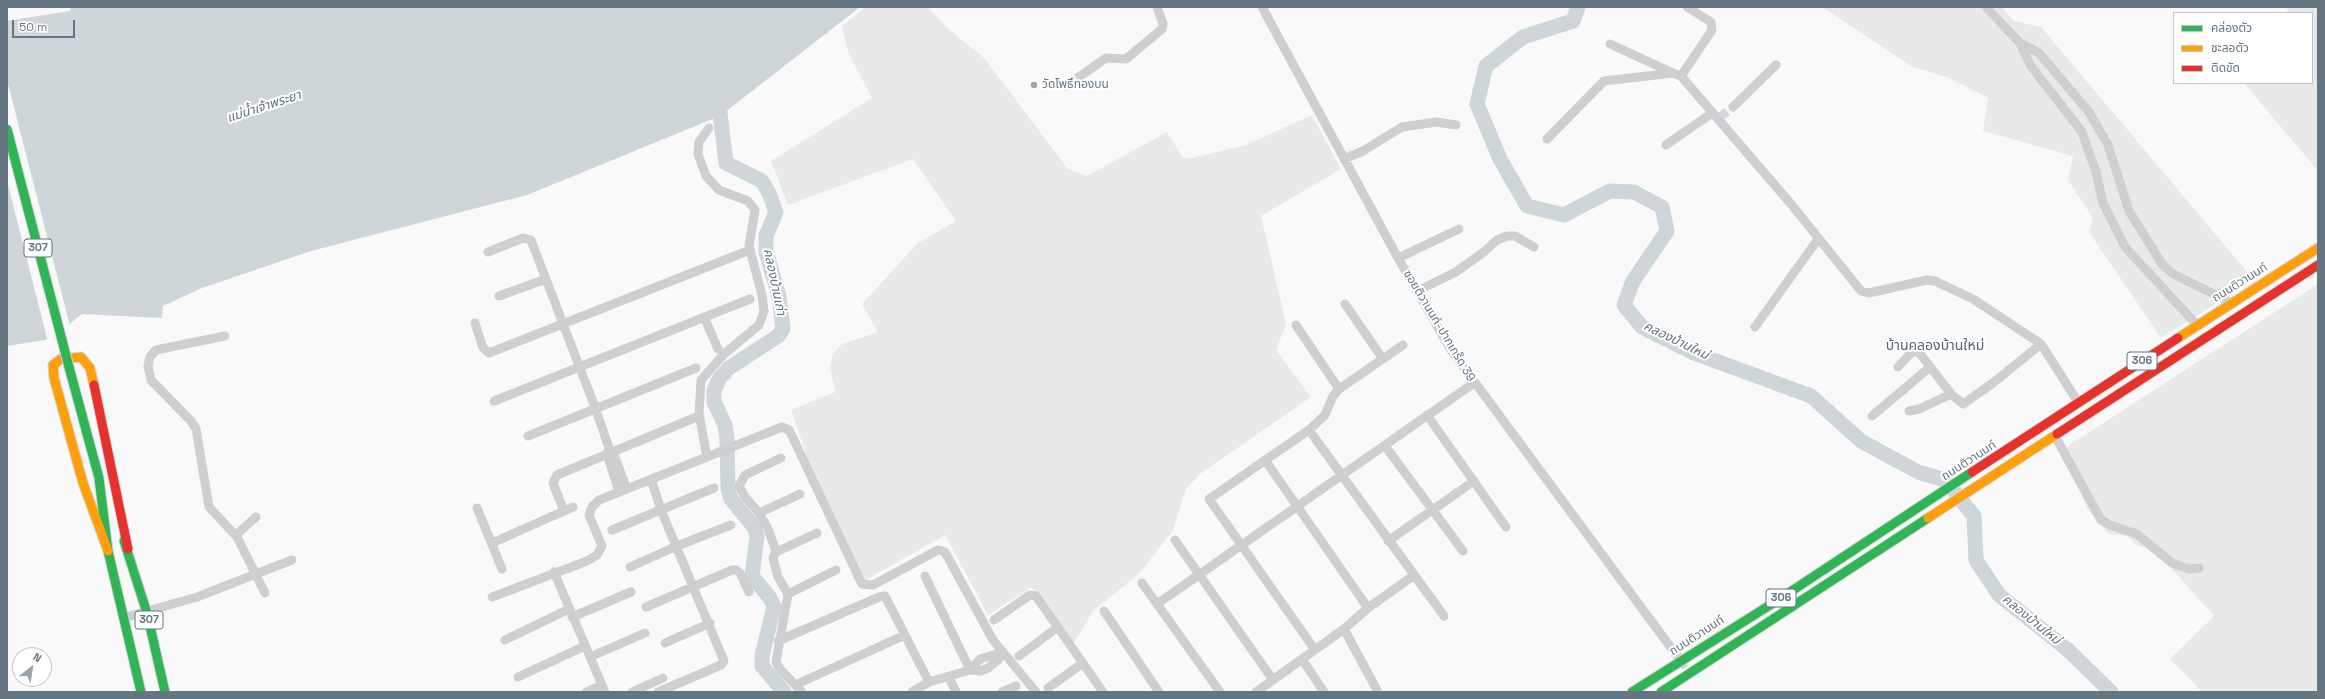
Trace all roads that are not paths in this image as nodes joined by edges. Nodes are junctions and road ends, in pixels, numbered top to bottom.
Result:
1 (1158, 7) edge
2 (1262, 7) edge
3 (1686, 7) edge
4 (1986, 7) edge
5 (2020, 43) junction
6 (1610, 44) dead end
7 (1776, 65) dead end
8 (1677, 74) junction
9 (1066, 86) dead end
10 (1733, 107) tunnel mouth
11 (1717, 117) junction
12 (1456, 125) dead end
13 (709, 128) dead end
14 (7, 129) edge
15 (1547, 139) dead end
16 (1666, 145) dead end
17 (1344, 159) junction
18 (1459, 229) dead end
19 (1818, 239) junction
20 (1534, 247) dead end
21 (2318, 248) edge
22 (750, 250) junction
23 (488, 252) dead end
24 (1398, 258) junction
25 (2162, 264) junction
26 (2318, 265) edge
27 (2149, 273) junction
28 (546, 278) junction
29 (1417, 291) junction
30 (499, 296) dead end
31 (750, 299) dead end
32 (2232, 303) junction
33 (1345, 304) dead end
34 (704, 317) junction
35 (475, 323) dead end
36 (563, 323) junction
37 (1296, 325) dead end
38 (2197, 325) junction
39 (1755, 327) dead end
40 (225, 336) dead end
41 (2041, 344) junction
42 (1403, 345) dead end
43 (718, 349) dead end
44 (1383, 359) junction
45 (579, 366) junction
46 (1930, 367) junction
47 (696, 368) dead end
48 (1898, 368) dead end
49 (1474, 382) junction
50 (1339, 389) junction
51 (1952, 394) junction
52 (494, 401) dead end
53 (2078, 402) junction
54 (596, 410) junction
55 (1909, 411) dead end
56 (1427, 415) junction
57 (699, 416) junction
58 (1872, 416) dead end
59 (1309, 430) junction
60 (528, 436) dead end
61 (2055, 436) junction
62 (1385, 446) junction
63 (610, 451) junction
64 (709, 456) junction
65 (781, 458) dead end
66 (1265, 460) junction
67 (1342, 476) junction
68 (99, 478) junction
69 (651, 478) junction
70 (1474, 481) junction
71 (714, 488) dead end
72 (623, 490) junction
73 (800, 494) dead end
74 (1296, 505) junction
75 (573, 507) dead end
76 (477, 508) dead end
77 (661, 510) junction
78 (1432, 510) junction
79 (564, 511) junction
80 (759, 513) junction
81 (256, 517) dead end
82 (731, 525) dead end
83 (1506, 528) dead end
84 (612, 530) dead end
85 (818, 533) dead end
86 (236, 535) junction
87 (1175, 540) dead end
88 (1388, 541) junction
89 (492, 543) junction
90 (1240, 544) junction
91 (677, 546) junction
92 (128, 549) junction
93 (108, 551) junction
94 (1463, 551) dead end
95 (776, 552) junction
96 (292, 560) dead end
97 (630, 567) dead end
98 (2198, 568) dead end
99 (502, 569) dead end
100 (836, 570) dead end
101 (554, 572) junction
102 (257, 574) junction
103 (1198, 574) junction
104 (925, 576) dead end
105 (1413, 576) junction
106 (1142, 583) dead end
107 (694, 585) junction
108 (631, 592) dead end
109 (749, 592) dead end
110 (265, 593) dead end
111 (788, 594) junction
112 (492, 597) dead end
113 (1157, 604) junction
114 (646, 607) dead end
115 (1368, 608) junction
116 (1104, 611) dead end
117 (147, 613) junction
118 (571, 613) junction
119 (1444, 616) dead end
120 (123, 618) junction
121 (994, 620) dead end
122 (710, 623) junction
123 (1058, 627) junction
124 (1344, 629) junction
125 (645, 633) dead end
126 (905, 636) junction
127 (505, 640) dead end
128 (778, 641) junction
129 (665, 643) dead end
130 (585, 646) junction
131 (1315, 650) junction
132 (1003, 652) junction
133 (1019, 656) dead end
134 (590, 657) junction
135 (1302, 659) junction
136 (1681, 661) junction
137 (1083, 663) junction
138 (970, 670) junction
139 (1690, 674) junction
140 (518, 677) dead end
141 (949, 677) junction
142 (663, 678) dead end
143 (1273, 680) junction
144 (929, 682) junction
145 (795, 684) junction
146 (1016, 686) dead end
147 (603, 688) edge
148 (1048, 688) dead end
149 (676, 689) edge
150 (141, 692) edge
151 (165, 692) edge
152 (586, 692) edge
153 (632, 692) edge
154 (658, 692) edge
155 (802, 692) edge
156 (914, 692) edge
157 (956, 692) edge
158 (1002, 692) edge
159 (1036, 692) edge
160 (1103, 692) edge
161 (1159, 692) edge
162 (1220, 692) edge
163 (1256, 692) edge
164 (1324, 692) edge
165 (1378, 692) edge
166 (1632, 692) edge
167 (1661, 692) edge

1 - 9 street
2 - 17 street, ซอยติวานนท์-ปากเกร็ด 39
3 - 8 street
4 - 5 street
5 - 25 street
5 - 27 street
6 - 8 street
7 - 10 street
8 - 11 street
8 - 15 street
11 - 16 street
11 - 19 street
12 - 17 street
13 - 22 street
14 - 68 main road, 307, bridge
17 - 24 street, ซอยติวานนท์-ปากเกร็ด 39
18 - 24 street
19 - 39 street
19 - 41 street
20 - 29 street
21 - 32 main road, ถนนติวานนท์ / 306
22 - 36 street
22 - 57 street
23 - 28 street
24 - 29 street, ซอยติวานนท์-ปากเกร็ด 39
25 - 27 street
25 - 32 street
26 - 61 main road, 306
27 - 38 street
28 - 30 street
28 - 36 street
29 - 49 street, ซอยติวานนท์-ปากเกร็ด 39
31 - 34 street
32 - 38 main road, ถนนติวานนท์ / 306
33 - 44 street
34 - 43 street
34 - 45 street
35 - 36 street
36 - 45 street
37 - 50 street
38 - 53 main road, ถนนติวานนท์ / 306
40 - 86 street
41 - 51 street
41 - 53 street
42 - 44 street
44 - 50 street
45 - 52 street
45 - 54 street
46 - 48 street
46 - 51 street
46 - 58 street
47 - 54 street
49 - 56 street
49 - 136 street, ซอยติวานนท์-ปากเกร็ด 39
50 - 59 street
51 - 55 street
53 - 136 main road, ถนนติวานนท์ / 306
54 - 60 street
54 - 63 street
56 - 62 street
56 - 70 street
57 - 63 street
57 - 64 street
59 - 66 street
59 - 67 street
61 - 98 street
61 - 139 main road, 306
62 - 67 street
62 - 78 street
63 - 72 street
63 - 79 street
64 - 69 street
64 - 132 street
65 - 80 street
66 - 74 street
66 - 90 street
67 - 74 street
67 - 88 street
68 - 92 main road, 307
68 - 93 main road, 307
69 - 72 street
69 - 77 street
70 - 78 street
70 - 83 street
71 - 77 street
72 - 101 street
73 - 80 street
74 - 90 street
74 - 115 street
75 - 79 street
76 - 89 street
77 - 84 street
77 - 91 street
78 - 88 street
78 - 94 street
79 - 89 street
80 - 95 street
81 - 86 street
82 - 91 street
85 - 95 street
86 - 102 street
87 - 103 street
88 - 105 street
89 - 99 street
90 - 103 street
90 - 131 street
91 - 97 street
91 - 107 street
92 - 93 main road
92 - 117 main road, 307
93 - 120 main road, 307
95 - 111 street
96 - 102 street
100 - 111 street
101 - 112 street
101 - 118 street
102 - 110 street
102 - 117 street
103 - 113 street
103 - 143 street
104 - 138 street
105 - 115 street
105 - 119 street
106 - 113 street
107 - 109 street
107 - 114 street
107 - 122 street
108 - 118 street
111 - 128 street
113 - 162 street
115 - 124 street
116 - 161 street
117 - 120 street
117 - 151 main road, 307
118 - 127 street
118 - 130 street
120 - 150 main road, 307
121 - 123 street
122 - 129 street
122 - 149 street
123 - 133 street
123 - 137 street
124 - 131 street
124 - 165 street
125 - 134 street
126 - 128 street
126 - 144 street
126 - 145 street
128 - 145 street
130 - 134 street
130 - 140 street
131 - 135 street
132 - 138 street
132 - 159 street
134 - 147 street
135 - 143 street
135 - 164 street
136 - 139 street, ซอยติวานนท์-ปากเกร็ด 39
136 - 166 main road, ถนนติวานนท์ / 306
137 - 148 street
137 - 160 street
138 - 141 street
139 - 167 main road, 306
141 - 144 street
141 - 157 street
142 - 153 street
143 - 163 street
144 - 156 street
145 - 155 street
146 - 158 street
147 - 152 street
149 - 154 street

